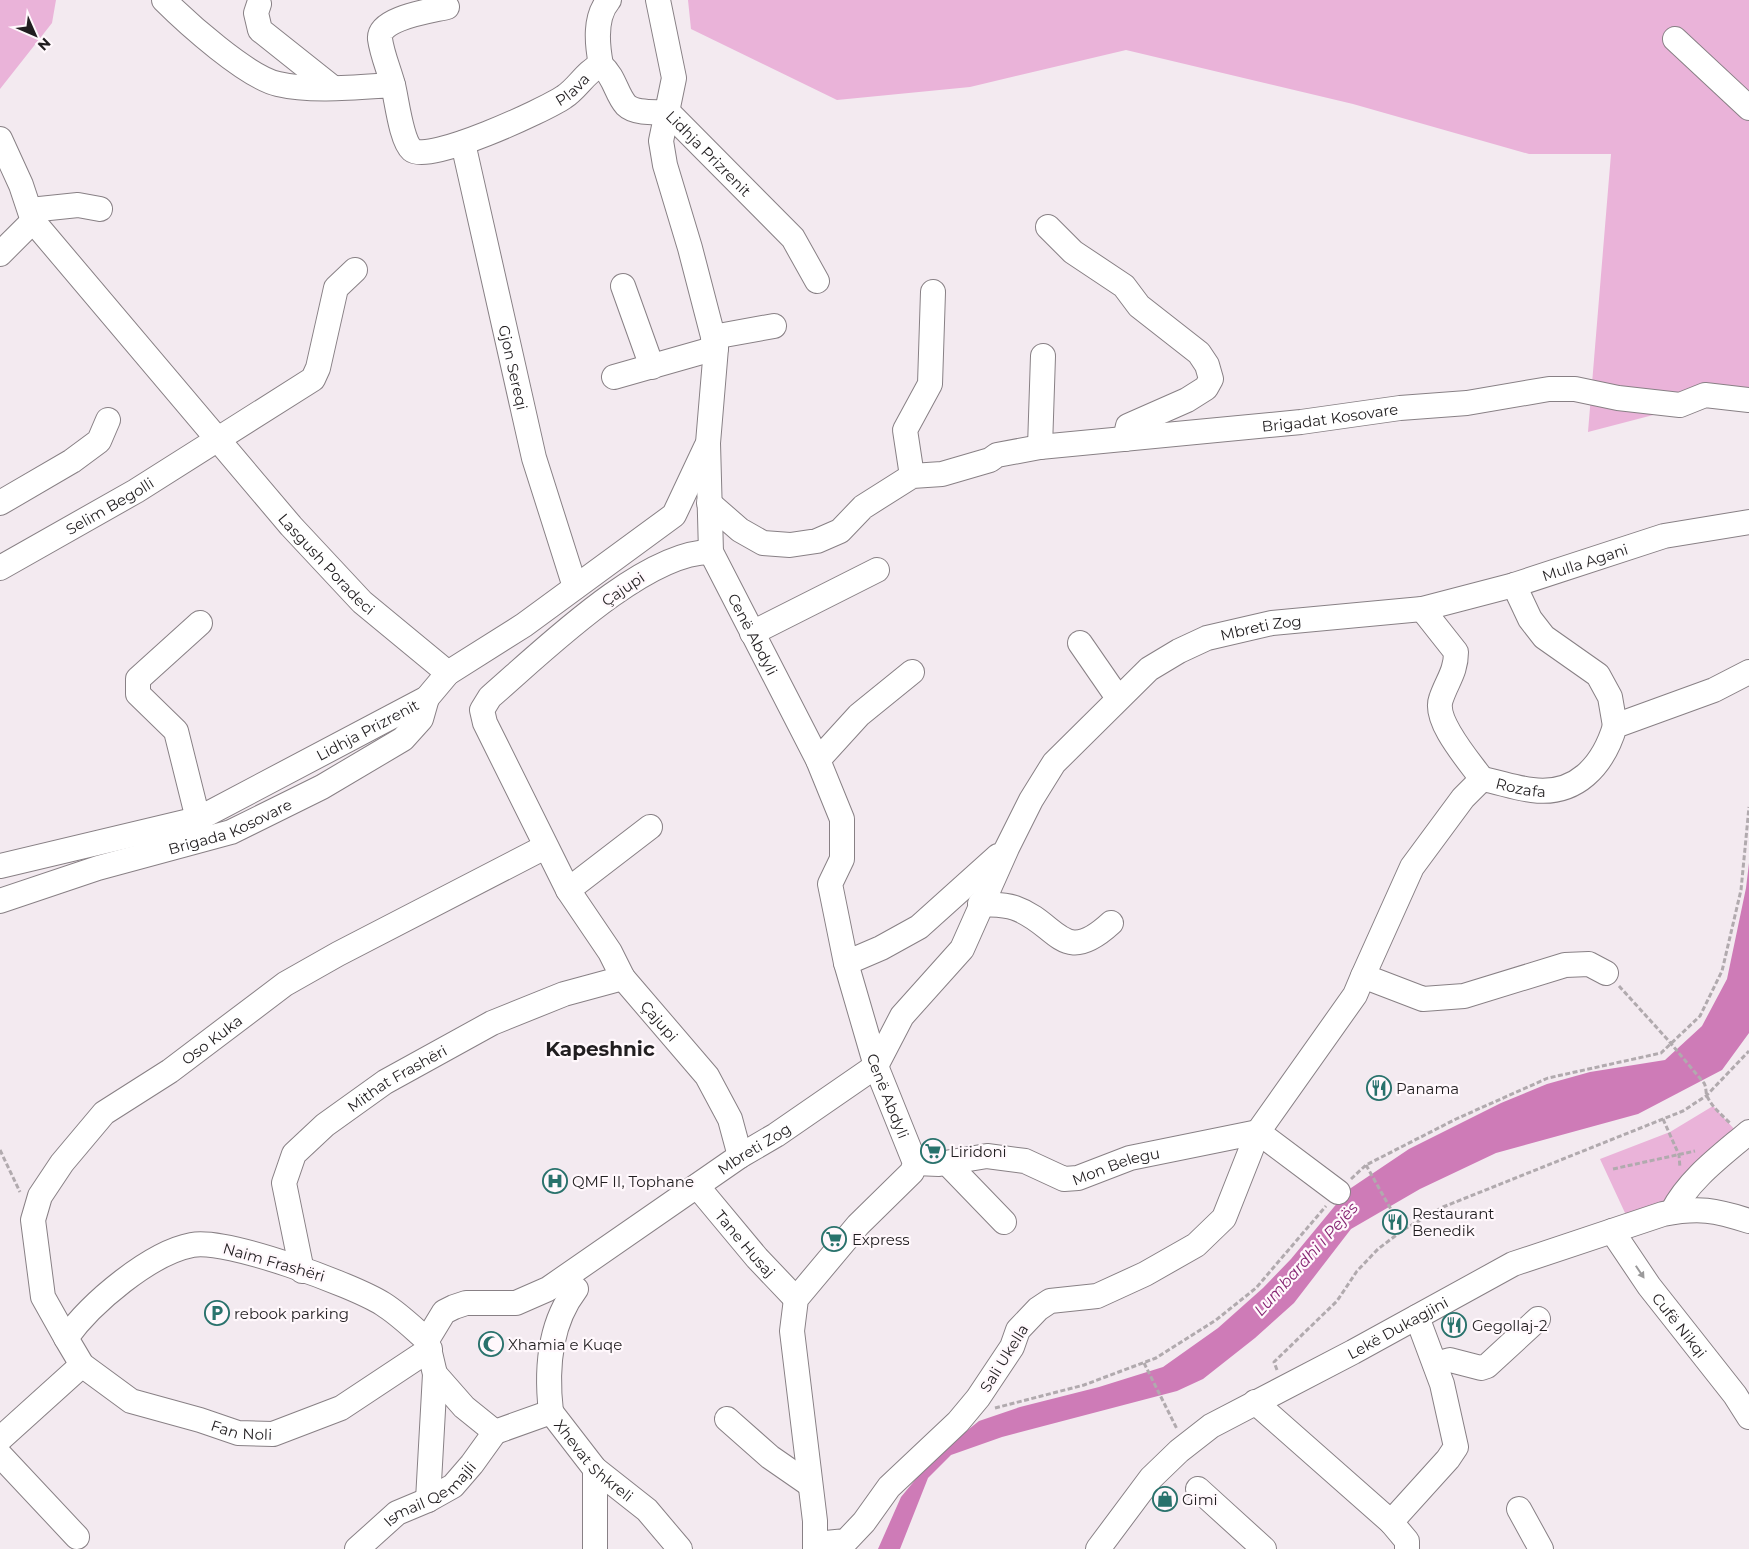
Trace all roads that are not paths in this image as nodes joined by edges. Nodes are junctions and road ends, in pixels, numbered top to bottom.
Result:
1 (164, 0) edge
2 (609, 0) edge
3 (658, 0) edge
4 (260, 4) dead end
5 (447, 7) dead end
6 (1675, 39) dead end
7 (601, 65) junction
8 (393, 85) junction
9 (332, 88) junction
10 (1749, 108) edge
11 (668, 112) junction
12 (0, 139) edge
13 (463, 143) junction
14 (100, 209) dead end
15 (32, 216) junction
16 (1048, 227) dead end
17 (0, 254) edge
18 (355, 270) dead end
19 (817, 280) dead end
20 (624, 286) dead end
21 (932, 292) dead end
22 (774, 326) dead end
23 (714, 342) junction
24 (1043, 356) dead end
25 (652, 367) junction
26 (614, 377) dead end
27 (1749, 400) edge
28 (108, 420) dead end
29 (1125, 439) junction
30 (218, 440) junction
31 (708, 443) junction
32 (1040, 447) junction
33 (912, 476) junction
34 (0, 503) edge
35 (709, 503) junction
36 (1749, 522) edge
37 (711, 552) junction
38 (0, 568) edge
39 (877, 570) dead end
40 (1514, 585) junction
41 (575, 587) junction
42 (1422, 609) junction
43 (200, 623) dead end
44 (752, 633) junction
45 (1080, 643) dead end
46 (495, 644) junction
47 (546, 649) junction
48 (912, 672) dead end
49 (1749, 672) edge
50 (448, 673) junction
51 (427, 698) junction
52 (1118, 698) junction
53 (1616, 726) junction
54 (818, 760) junction
55 (1482, 779) junction
56 (198, 819) junction
57 (650, 827) dead end
58 (545, 847) junction
59 (1007, 848) junction
60 (0, 866) edge
61 (568, 890) junction
62 (0, 901) edge
63 (980, 904) junction
64 (1111, 923) dead end
65 (846, 964) junction
66 (1606, 973) road end
67 (1363, 976) junction
68 (623, 978) junction
69 (876, 1066) junction
70 (1258, 1132) junction
71 (1746, 1135) edge
72 (740, 1156) junction
73 (915, 1163) junction
74 (947, 1163) junction
75 (697, 1186) junction
76 (1338, 1192) road end
77 (1677, 1203) junction
78 (1749, 1221) edge
79 (1004, 1222) dead end
80 (1612, 1231) junction
81 (302, 1271) junction
82 (576, 1289) dead end
83 (796, 1299) junction
84 (1417, 1317) junction
85 (1538, 1319) dead end
86 (66, 1338) junction
87 (428, 1345) junction
88 (1435, 1364) junction
89 (82, 1365) junction
90 (435, 1374) junction
91 (1255, 1402) junction
92 (551, 1412) junction
93 (1749, 1417) edge
94 (727, 1419) dead end
95 (495, 1432) junction
96 (0, 1439) edge
97 (0, 1455) edge
98 (595, 1469) junction
99 (809, 1484) junction
100 (1198, 1488) dead end
101 (428, 1500) junction
102 (1518, 1509) dead end
103 (1391, 1522) junction
104 (77, 1538) dead end
105 (815, 1547) edge
106 (357, 1549) edge
107 (595, 1549) edge
108 (680, 1549) edge
109 (1098, 1549) edge
110 (1264, 1549) edge
111 (1407, 1549) edge
112 (1541, 1549) edge

1 - 9 street
2 - 7 street
3 - 11 street
4 - 9 street
5 - 8 street, Plava
6 - 10 street
7 - 11 street, Plava
7 - 13 street, Plava
8 - 9 street
8 - 13 street, Plava
11 - 19 street, Lidhja Prizrenit
11 - 23 street, Lidhja Prizrenit
12 - 15 street, Lasgush Poradeci
13 - 41 street, Gjon Sereqi
14 - 15 street
15 - 17 street
15 - 30 street, Lasgush Poradeci
16 - 29 street
18 - 30 street
20 - 25 street
21 - 33 street
22 - 23 street
23 - 25 street
23 - 31 street, Lidhja Prizrenit
24 - 32 street
25 - 26 street
27 - 29 street, Brigadat Kosovare
28 - 34 street
29 - 32 street, Brigadat Kosovare
30 - 38 street, Selim Begolli
30 - 50 street, Lasgush Poradeci
31 - 35 street, Lidhja Prizrenit
31 - 41 street, Lidhja Prizrenit
32 - 33 street, Brigadat Kosovare
33 - 35 street, Brigadat Kosovare
35 - 37 street, Cenë Abdyli
36 - 40 street, Mulla Agani
37 - 44 street, Cenë Abdyli
37 - 47 street, Çajupi
39 - 44 street
40 - 42 street, Mulla Agani
40 - 53 street
41 - 46 street, Lidhja Prizrenit
42 - 52 street, Mbreti Zog
42 - 55 street
43 - 56 street
44 - 54 street, Cenë Abdyli
45 - 52 street
46 - 47 street
46 - 50 street, Lidhja Prizrenit
47 - 58 street, Çajupi
48 - 54 street
49 - 53 street
50 - 51 street, Lidhja Prizrenit
51 - 56 street, Lidhja Prizrenit
51 - 62 street, Brigada Kosovare
52 - 59 street, Mbreti Zog
53 - 55 street, Rozafa
54 - 65 street, Cenë Abdyli
55 - 67 street, Rozafa
56 - 60 street, Lidhja Prizrenit
57 - 61 street
58 - 61 street, Çajupi
58 - 86 street, Oso Kuka
59 - 63 street, Mbreti Zog
59 - 65 street, Mbreti Zog
61 - 68 street, Çajupi
63 - 64 street
63 - 69 street, Mbreti Zog
65 - 69 street, Cenë Abdyli
66 - 67 street
67 - 70 street, Rozafa
68 - 72 street, Çajupi
68 - 81 street, Mithat Frashëri
69 - 72 street, Mbreti Zog
69 - 73 street, Cenë Abdyli
70 - 74 street, Mon Belegu
70 - 76 street
70 - 105 street, Sali Ukella
71 - 77 street
72 - 75 street, Mbreti Zog
73 - 74 street, Mon Belegu
73 - 83 street
74 - 79 street
75 - 83 street, Tane Husaj
75 - 87 street, Mbreti Zog
77 - 78 street, Lekë Dukagjini
77 - 80 street, Lekë Dukagjini
80 - 84 street, Lekë Dukagjini
80 -> 93 street, Cufë Nikqi
81 - 86 street, Naim Frashëri
81 - 87 street, Naim Frashëri
82 - 92 street
83 - 99 street
84 - 88 street
84 - 91 street, Lekë Dukagjini
85 - 88 street
86 - 89 street
87 - 89 street, Fan Noli
87 - 90 street
88 - 103 street
89 - 96 street
90 - 95 street
90 - 101 street
91 - 103 street
91 - 109 street, Lekë Dukagjini
92 - 95 street, Xhevat Shkreli
92 - 98 street, Xhevat Shkreli
94 - 99 street
95 - 101 street, Ismail Qemajli
97 - 104 street
98 - 107 street
98 - 108 street, Xhevat Shkreli
99 - 105 street
100 - 110 street
101 - 106 street, Ismail Qemajli
102 - 112 street
103 - 111 street

